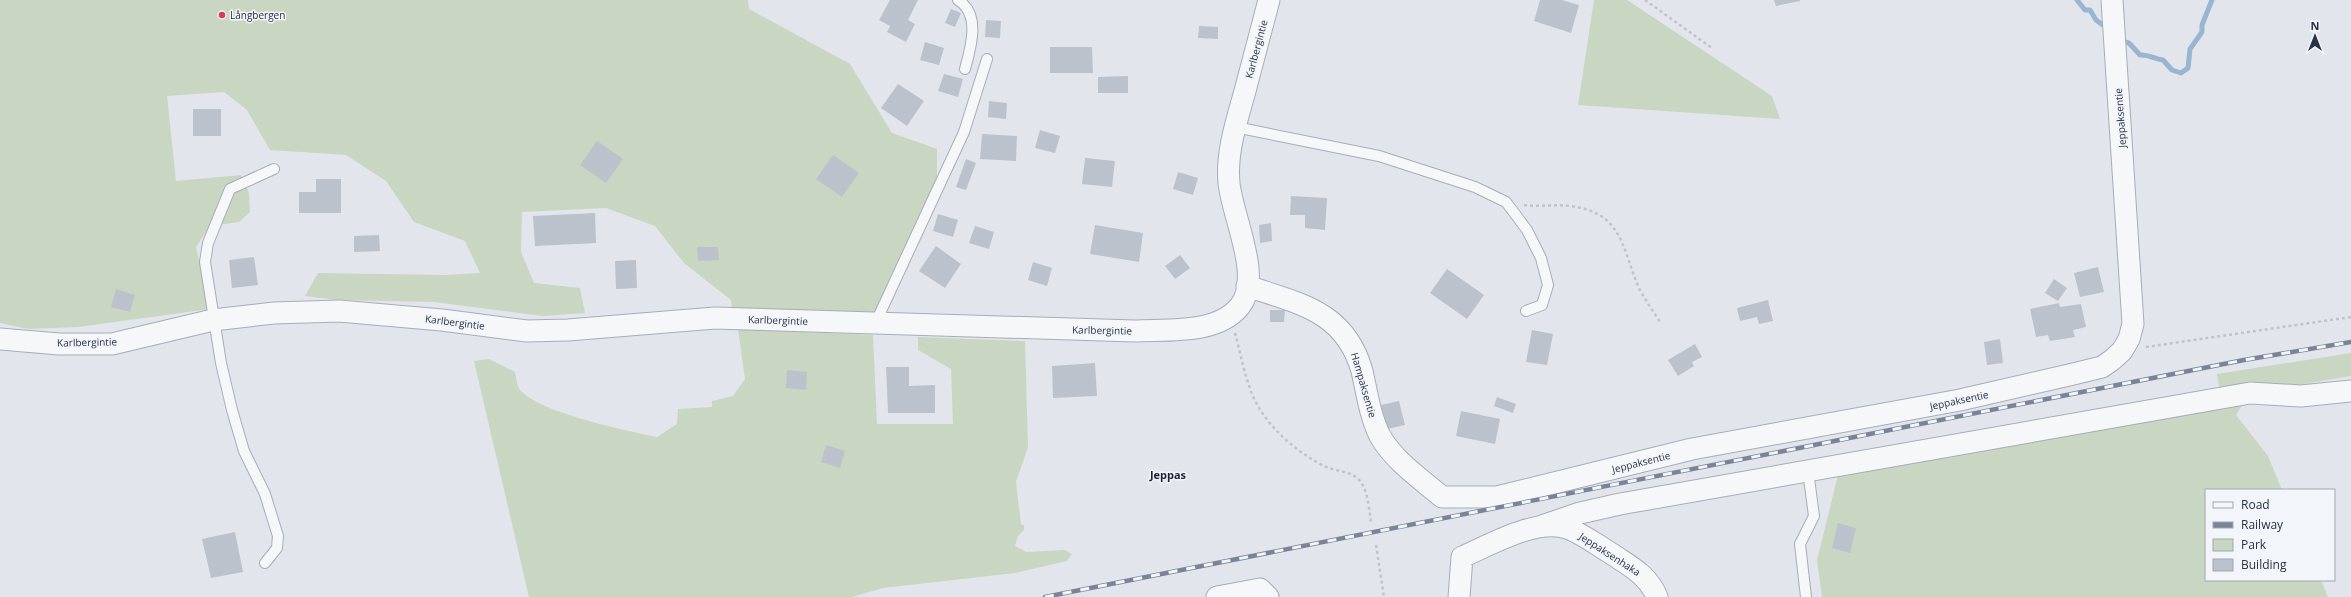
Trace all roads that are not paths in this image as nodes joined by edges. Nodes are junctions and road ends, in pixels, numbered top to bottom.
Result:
1 (958, 0) edge
2 (1269, 0) edge
3 (2112, 0) edge
4 (987, 59) dead end
5 (965, 69) dead end
6 (1235, 127) junction
7 (274, 169) dead end
8 (1247, 286) junction
9 (1526, 311) dead end
10 (213, 320) junction
11 (875, 324) junction
12 (0, 339) edge
13 (2351, 391) edge
14 (1808, 471) junction
15 (1442, 497) joint
16 (1542, 526) junction
17 (265, 564) dead end
18 (1458, 594) edge
19 (1217, 597) edge
20 (1268, 597) edge
21 (1657, 597) edge
22 (1806, 597) edge

1 - 5 lane
2 - 6 street, Karlbergintie
3 - 15 street, Jeppaksentie
4 - 11 lane
6 - 8 street, Karlbergintie
6 - 9 lane
7 - 10 lane
8 - 11 street, Karlbergintie
8 - 15 street, Hampaksentie
10 - 11 street, Karlbergintie
10 - 12 street, Karlbergintie
10 - 17 lane
13 - 14 street
14 - 16 street
14 - 22 lane
16 - 18 street, Jeppaksenhaka
16 - 21 street, Jeppaksenhaka
19 - 20 street

